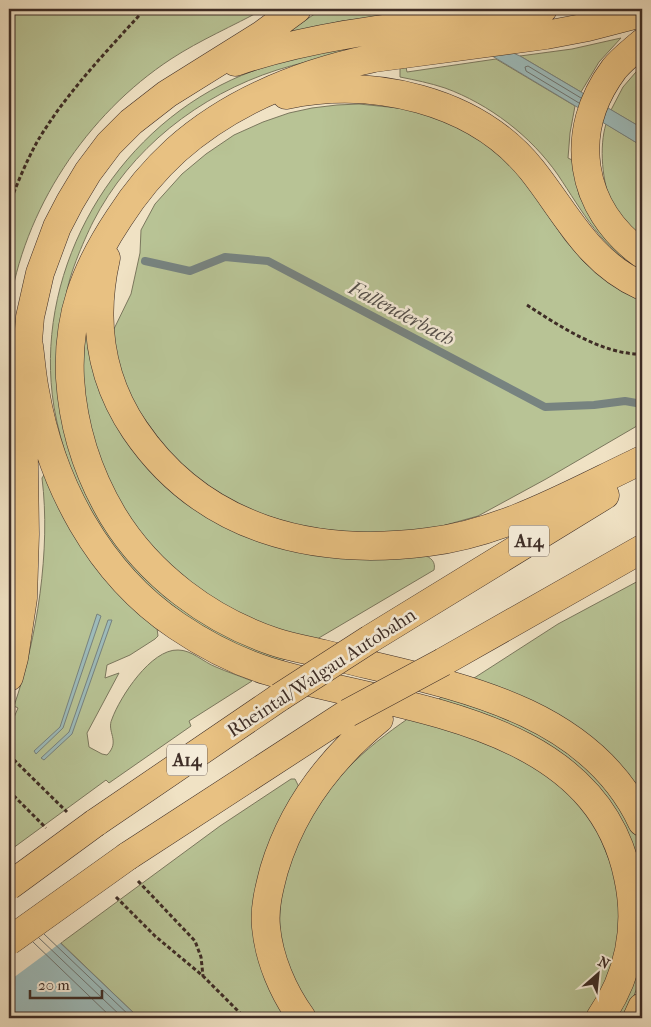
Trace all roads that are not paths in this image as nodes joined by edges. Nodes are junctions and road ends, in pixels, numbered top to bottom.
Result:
1 (297, 9) edge
2 (534, 10) edge
3 (642, 13) edge
4 (636, 48) edge
5 (198, 75) junction
6 (246, 103) junction
7 (118, 218) junction
8 (642, 254) edge
9 (642, 286) edge
10 (29, 346) junction
11 (642, 460) edge
12 (642, 472) edge
13 (642, 549) edge
14 (443, 662) junction
15 (9, 678) edge
16 (642, 822) edge
17 (9, 886) edge
18 (9, 941) edge
19 (642, 1007) edge
20 (302, 1018) edge
21 (600, 1018) edge
22 (637, 1018) edge

1 - 5 highway
2 - 5 highway
3 - 6 highway
4 - 8 highway
5 - 10 highway
6 - 7 highway
6 - 9 highway
7 - 11 highway
7 - 16 highway
10 - 15 highway
10 - 21 highway
12 - 17 highway, Rheintal/Walgau Autobahn / A14, bridge
13 - 14 highway, A14
14 - 18 highway, A14, bridge
14 - 20 highway, bridge
19 - 22 highway

